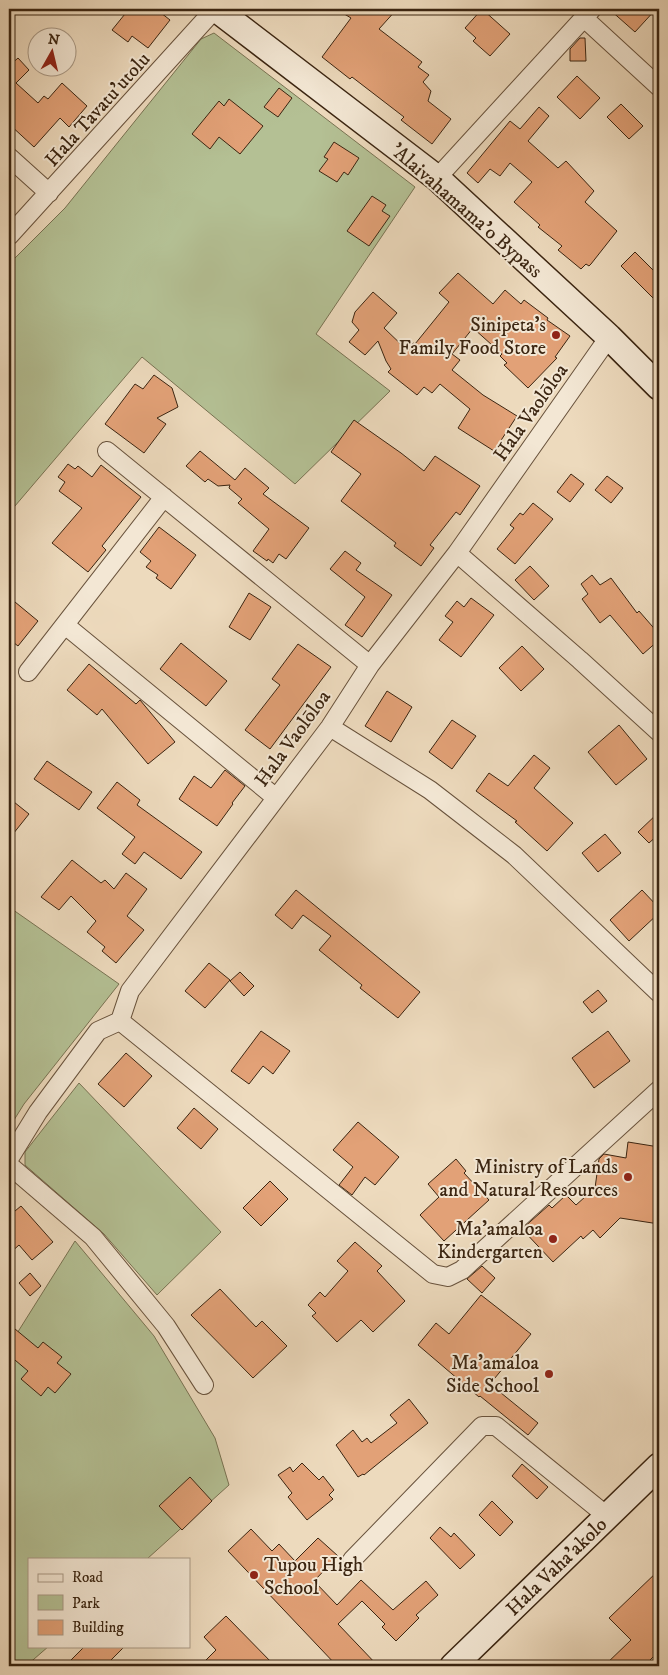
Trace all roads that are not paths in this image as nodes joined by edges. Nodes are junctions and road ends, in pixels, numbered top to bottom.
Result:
1 (216, 9) edge
2 (588, 14) edge
3 (659, 87) edge
4 (9, 157) edge
5 (437, 178) junction
6 (49, 193) junction
7 (9, 236) edge
8 (608, 337) junction
9 (659, 387) edge
10 (107, 451) dead end
11 (164, 498) junction
12 (457, 553) junction
13 (65, 625) junction
14 (370, 665) junction
15 (28, 672) dead end
16 (330, 726) junction
17 (659, 732) edge
18 (275, 797) junction
19 (659, 993) edge
20 (120, 1021) junction
21 (657, 1096) edge
22 (9, 1159) edge
23 (9, 1165) edge
24 (204, 1384) dead end
25 (659, 1466) edge
26 (607, 1516) junction
27 (352, 1560) dead end
28 (453, 1666) edge

1 - 5 main road, 'Alaivahamama'o Bypass
1 - 6 street, Hala Tavatu'utolu
2 - 3 street
2 - 5 street
4 - 6 street
5 - 8 main road, 'Alaivahamama'o Bypass
6 - 7 street, Hala Tavatu'utolu
8 - 9 main road, 'Alaivahamama'o Bypass
8 - 12 street, Hala Vaolōloa
10 - 11 street
11 - 13 street
11 - 14 street
12 - 14 street, Hala Vaolōloa
12 - 17 street
13 - 15 street
13 - 18 street
14 - 16 street, Hala Vaolōloa
16 - 18 street, Hala Vaolōloa
16 - 19 street
18 - 20 street, Hala Vaolōloa
20 - 21 street
20 - 22 street
23 - 24 street
25 - 26 main road, Hala Vaha'akolo
26 - 27 street
26 - 28 main road, Hala Vaha'akolo

